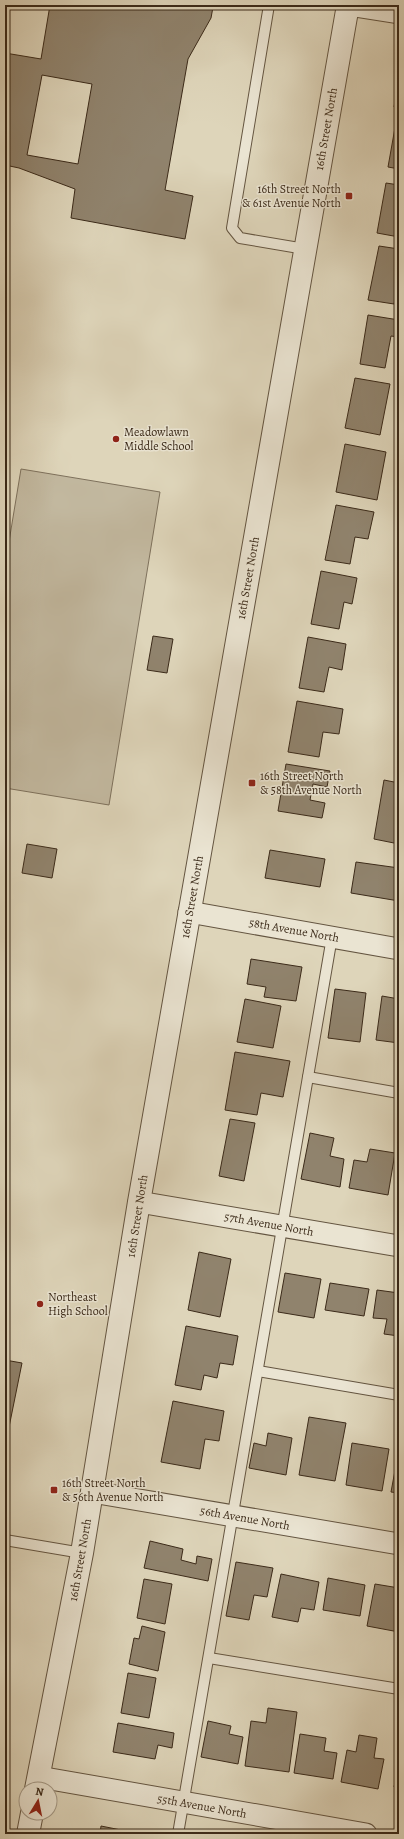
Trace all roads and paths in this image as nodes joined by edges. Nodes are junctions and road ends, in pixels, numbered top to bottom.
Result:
1 (269, 5) edge
2 (348, 5) edge
3 (399, 13) edge
4 (305, 249) junction
5 (189, 912) junction
6 (332, 937) junction
7 (399, 948) edge
8 (308, 1077) junction
9 (399, 1093) edge
10 (139, 1202) junction
11 (282, 1226) junction
12 (399, 1246) edge
13 (258, 1371) junction
14 (399, 1395) edge
15 (92, 1492) junction
16 (233, 1516) junction
17 (5, 1540) edge
18 (399, 1544) edge
19 (82, 1553) junction
20 (209, 1658) junction
21 (399, 1689) edge
22 (38, 1781) edge
23 (58, 1786) edge
24 (184, 1803) junction
25 (30, 1821) edge
26 (28, 1834) edge
27 (178, 1834) edge
28 (366, 1834) edge

1 - 4 lane
2 - 3 street
2 - 4 street, 16th Street North
4 - 5 street, 16th Street North
5 - 6 street, 58th Avenue North
5 - 10 street, 16th Street North
6 - 7 street, 58th Avenue North
6 - 8 lane
8 - 9 lane
8 - 11 lane
10 - 11 street, 57th Avenue North
10 - 15 street, 16th Street North
11 - 12 street, 57th Avenue North
11 - 13 lane
13 - 14 lane
13 - 16 lane
15 - 16 street, 56th Avenue North
15 - 19 street, 16th Street North
16 - 18 street, 56th Avenue North
16 - 20 lane
17 - 19 lane
19 - 22 street, 16th Street North
20 - 21 lane
20 - 24 lane
23 - 24 street, 55th Avenue North
24 - 27 lane
24 - 28 street, 55th Avenue North
25 - 26 street

